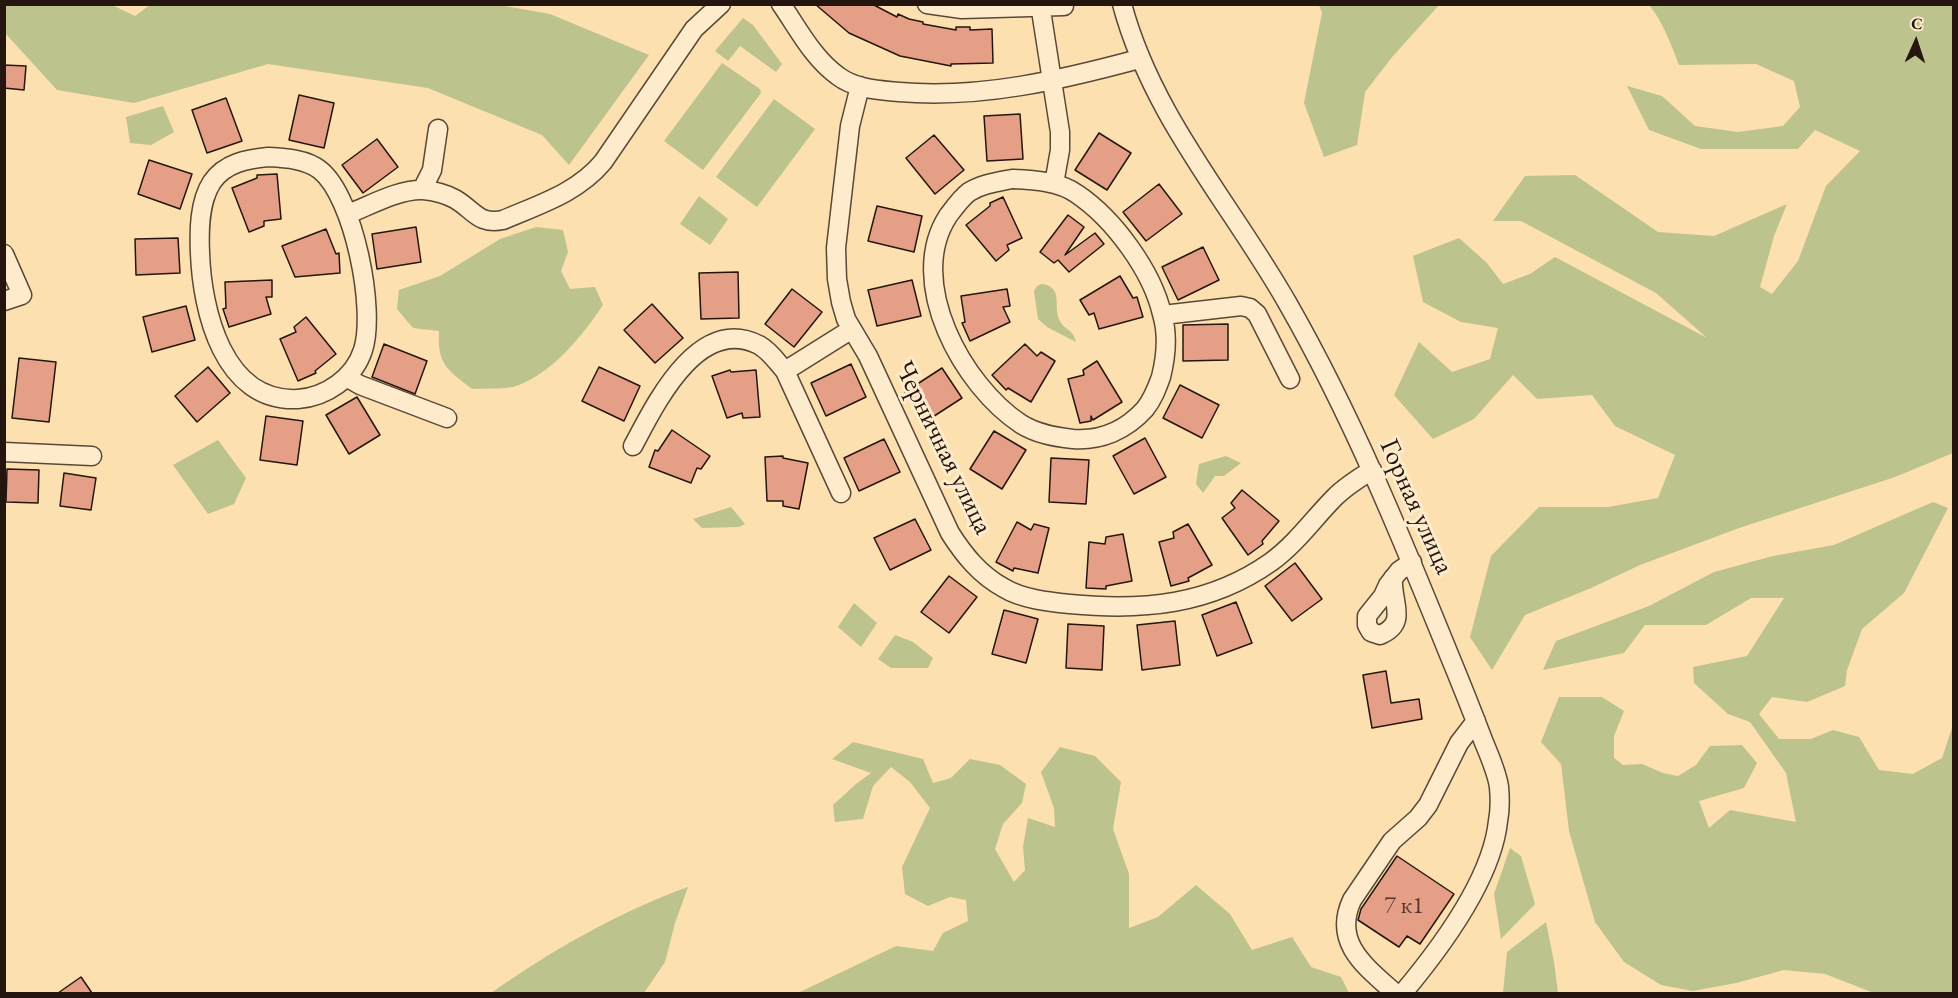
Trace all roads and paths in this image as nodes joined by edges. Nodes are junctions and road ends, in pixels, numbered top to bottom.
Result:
1 (721, 4) edge
2 (781, 4) edge
3 (927, 4) edge
4 (1122, 4) edge
5 (1064, 5) edge
6 (1040, 6) edge
7 (1045, 39) junction
8 (1139, 59) junction
9 (1052, 82) junction
10 (860, 86) junction
11 (438, 129) dead end
12 (1054, 184) junction
13 (422, 190) junction
14 (348, 214) junction
15 (4, 254) edge
16 (4, 301) edge
17 (1163, 315) junction
18 (852, 329) junction
19 (785, 371) junction
20 (346, 376) junction
21 (1290, 379) dead end
22 (447, 418) dead end
23 (633, 446) dead end
24 (4, 452) edge
25 (92, 456) dead end
26 (1372, 470) junction
27 (841, 493) dead end
28 (1412, 562) junction
29 (1393, 578) dead end
30 (1476, 721) junction
31 (1396, 993) edge
32 (1402, 993) edge

1 - 13 street
2 - 10 street
3 - 6 street
4 - 8 street, Горная улица
5 - 6 street
5 - 7 street
6 - 7 street
7 - 9 street
8 - 9 street
8 - 26 street, Горная улица
9 - 10 street
9 - 12 street
10 - 18 street, Черничная улица
11 - 13 street
12 - 17 street
12 - 17 street
13 - 14 street
14 - 20 street
14 - 20 street
15 - 16 street
17 - 21 street
18 - 19 street
18 - 26 street, Черничная улица
19 - 23 street
19 - 27 street
20 - 22 street
24 - 25 street
26 - 28 street, Горная улица
28 - 29 street
28 - 30 street, Горная улица
30 - 31 street
30 - 32 street, Горная улица

